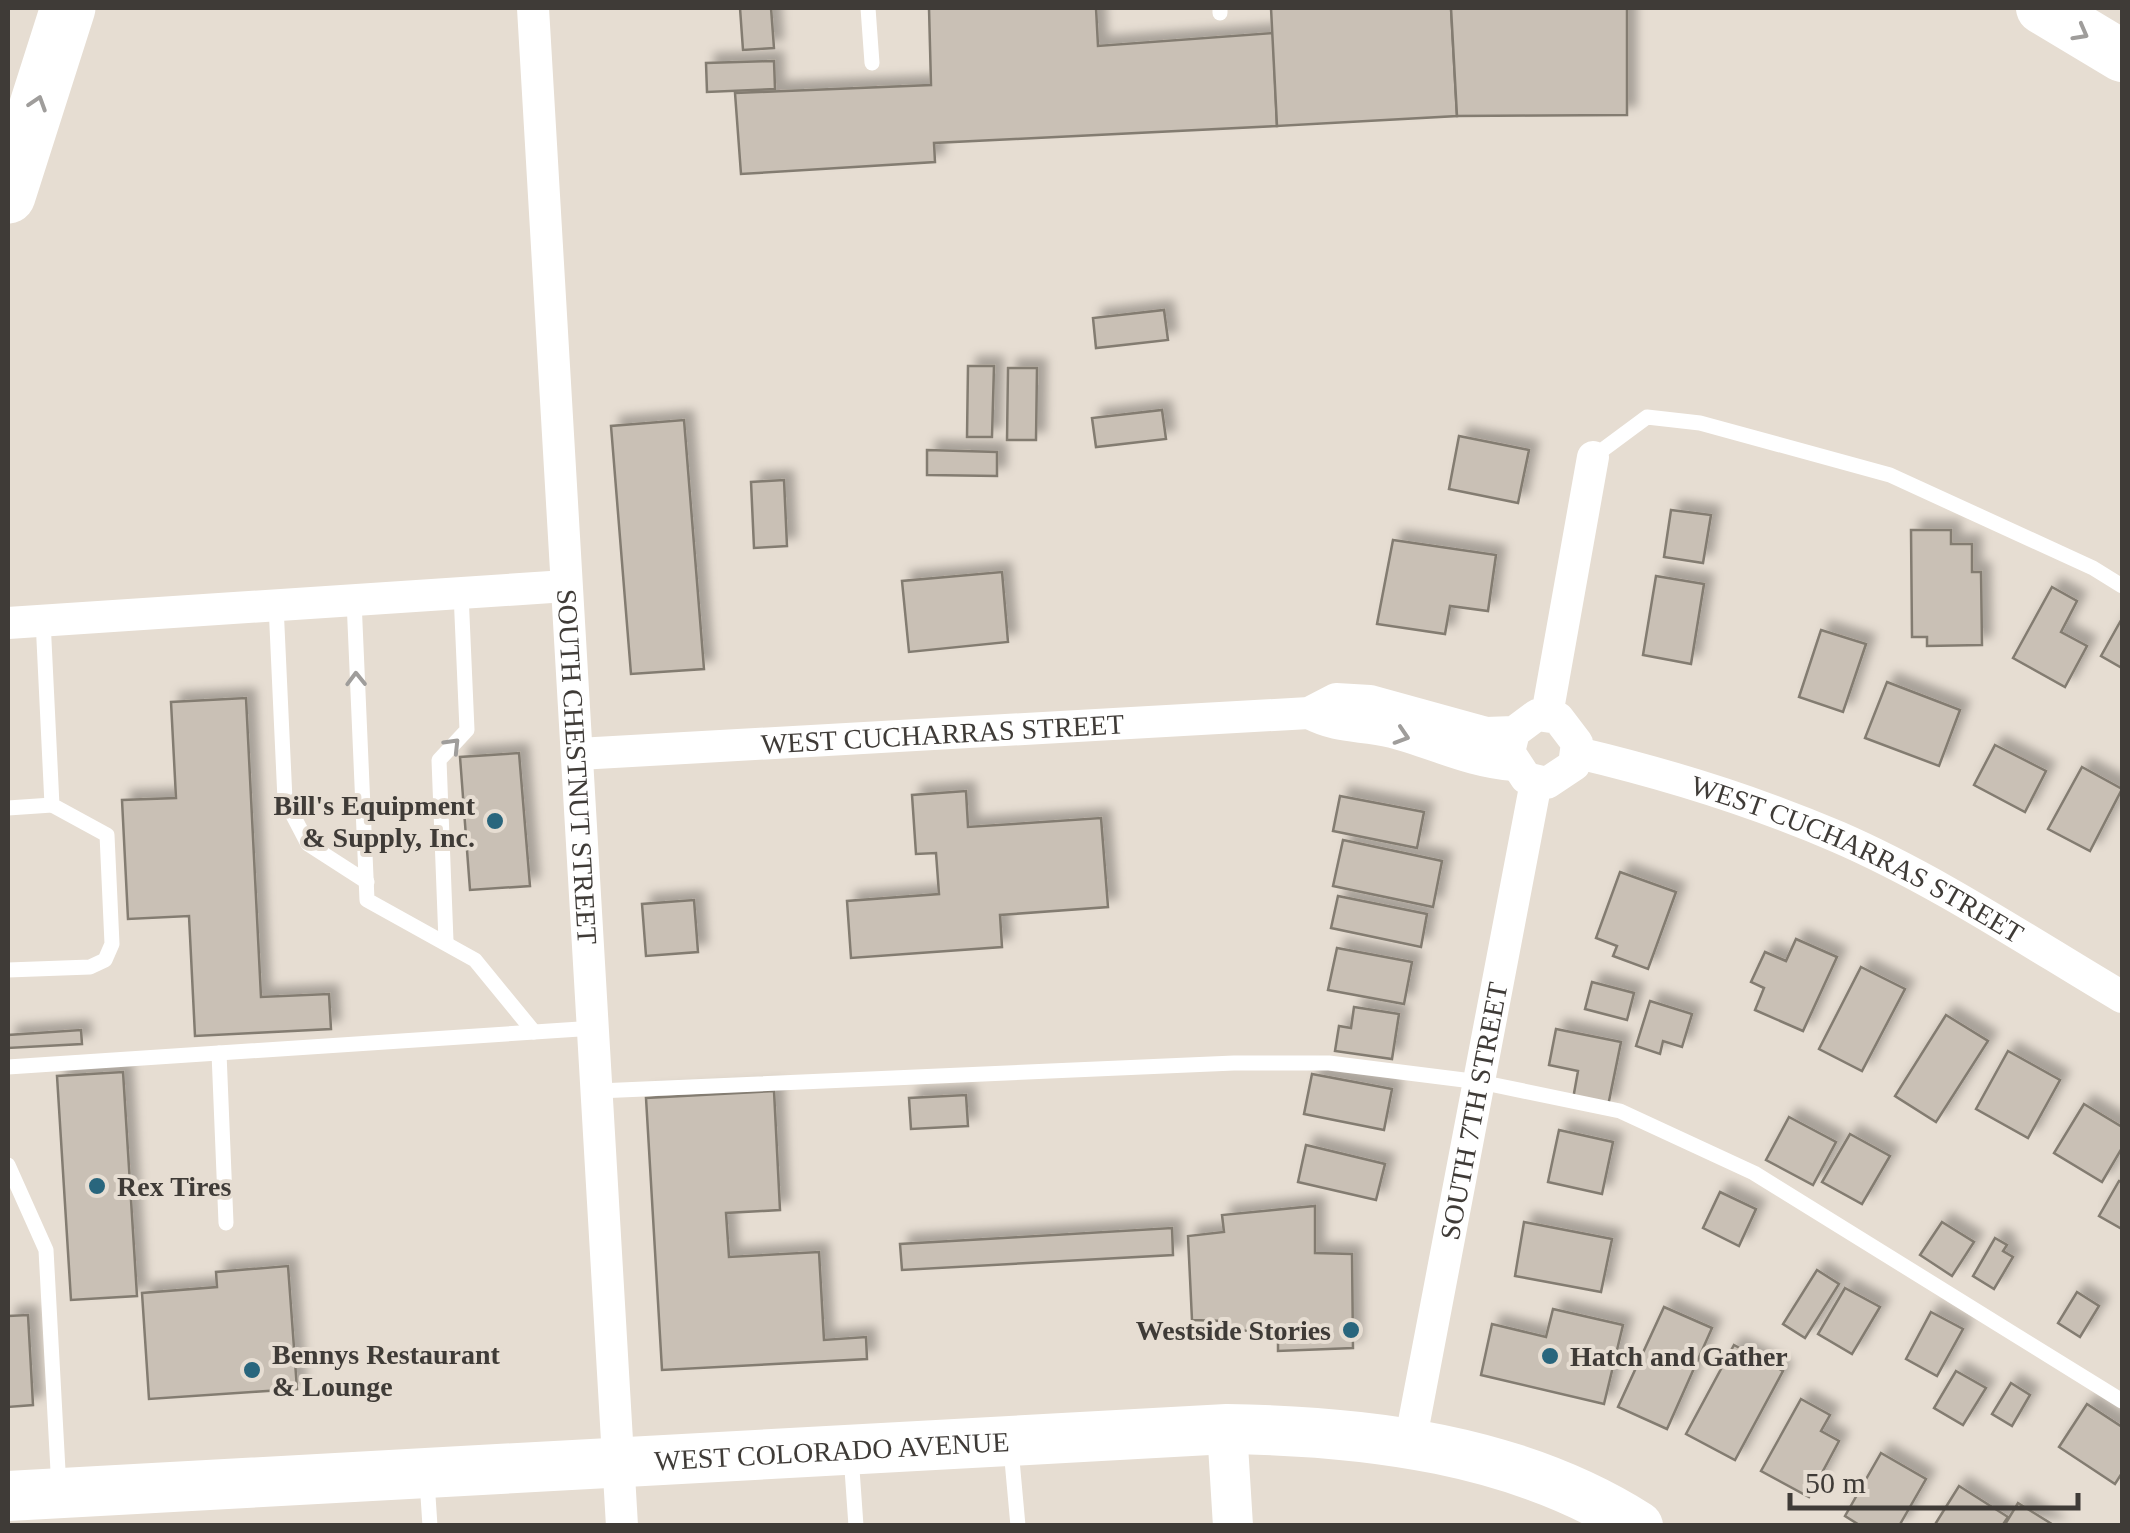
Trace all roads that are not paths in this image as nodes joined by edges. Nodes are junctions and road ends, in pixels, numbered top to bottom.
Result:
1 (68, 8) edge
2 (533, 8) edge
3 (868, 8) edge
4 (2042, 8) edge
5 (2122, 56) edge
6 (872, 63) dead end
7 (8, 196) edge
8 (1593, 458) joint
9 (566, 586) junction
10 (2122, 586) edge
11 (460, 593) junction
12 (354, 600) junction
13 (276, 605) junction
14 (43, 620) junction
15 (8, 623) edge
16 (1308, 713) junction
17 (1547, 715) junction
18 (1514, 732) junction
19 (578, 754) junction
20 (1578, 754) junction
21 (1525, 774) junction
22 (52, 804) junction
23 (8, 808) edge
24 (367, 882) junction
25 (446, 941) junction
26 (8, 970) edge
27 (2122, 997) edge
28 (594, 1028) junction
29 (534, 1032) junction
30 (218, 1053) junction
31 (8, 1067) edge
32 (1480, 1082) junction
33 (598, 1091) junction
34 (8, 1165) edge
35 (226, 1223) dead end
36 (2122, 1401) edge
37 (1227, 1428) junction
38 (1010, 1440) junction
39 (1410, 1443) junction
40 (851, 1448) junction
41 (618, 1461) junction
42 (426, 1472) junction
43 (59, 1493) junction
44 (8, 1496) edge
45 (430, 1526) edge
46 (622, 1526) edge
47 (856, 1526) edge
48 (1018, 1526) edge
49 (1233, 1526) edge
50 (1638, 1526) edge

7 -> 1 highway
2 - 9 street, SOUTH CHESTNUT STREET
3 - 6 lane
4 -> 5 highway
8 - 10 lane
8 - 17 street
9 - 11 street
9 - 19 street, SOUTH CHESTNUT STREET
11 - 12 street
25 -> 11 lane
12 - 13 street
24 -> 12 lane
13 - 14 street
13 - 24 lane
14 - 15 street
14 - 22 lane
16 - 18 street, WEST CUCHARRAS STREET
16 - 19 street, WEST CUCHARRAS STREET
16 -> 21 street, WEST CUCHARRAS STREET
17 - 18 street
17 - 20 street
18 - 21 street
19 - 28 street, SOUTH CHESTNUT STREET
20 - 21 street
20 - 27 street, WEST CUCHARRAS STREET
21 - 32 street, SOUTH 7TH STREET
22 - 23 lane
22 - 26 lane
24 - 25 lane
25 - 29 lane
28 - 29 lane
28 - 33 street, SOUTH CHESTNUT STREET
29 - 30 lane
30 - 31 lane
30 - 35 lane
32 - 33 lane
32 - 36 lane
32 - 39 street, SOUTH 7TH STREET
33 - 41 street, SOUTH CHESTNUT STREET
34 - 43 lane
37 - 38 main road, WEST COLORADO AVENUE
37 - 39 main road, WEST COLORADO AVENUE
37 - 49 street
38 - 40 main road, WEST COLORADO AVENUE
38 - 48 lane
39 - 50 main road, WEST COLORADO AVENUE
40 - 41 main road, WEST COLORADO AVENUE
40 - 47 lane
41 - 42 main road, WEST COLORADO AVENUE
41 - 46 street, SOUTH CHESTNUT STREET
42 - 43 main road, WEST COLORADO AVENUE
42 - 45 lane
43 - 44 main road, WEST COLORADO AVENUE

